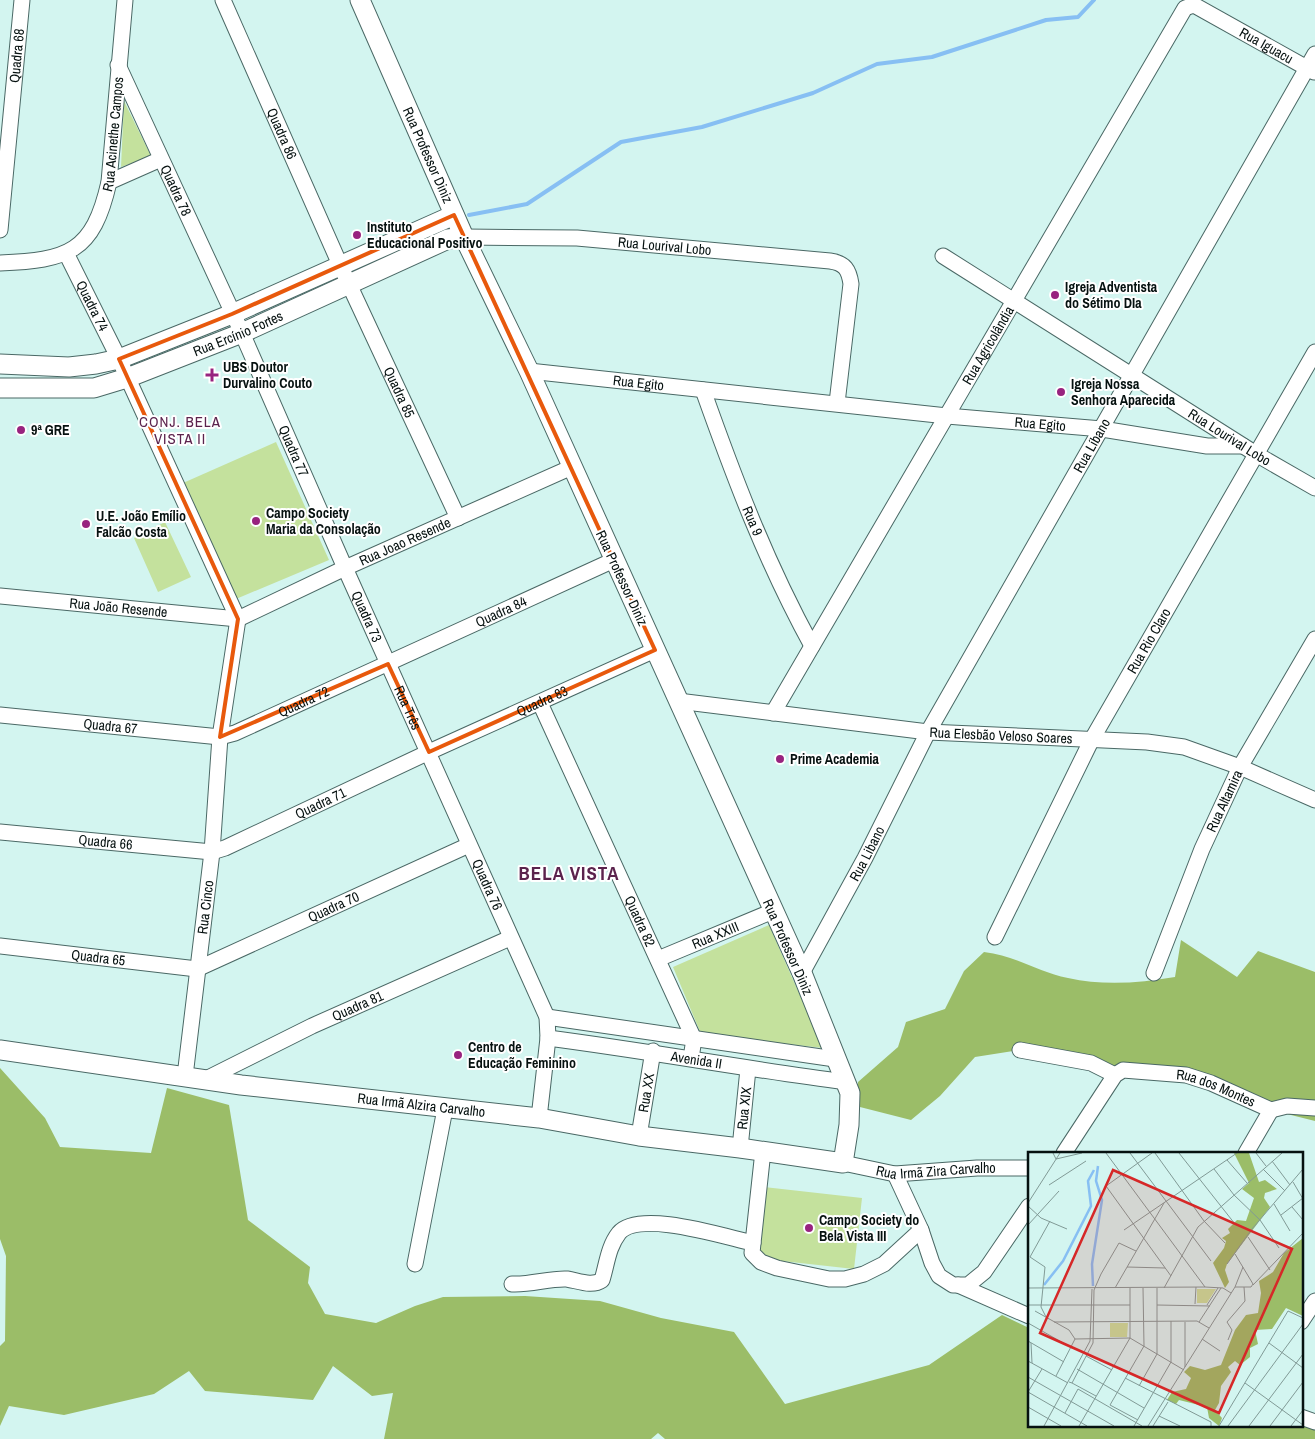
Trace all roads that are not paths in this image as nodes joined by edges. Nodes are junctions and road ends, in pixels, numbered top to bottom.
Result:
1 (22, 0) edge
2 (126, 0) edge
3 (223, 0) edge
4 (360, 0) edge
5 (1218, 17) joint
6 (1315, 54) edge
7 (118, 65) junction
8 (1311, 70) edge
9 (161, 159) junction
10 (109, 182) junction
11 (454, 215) junction
12 (0, 230) edge
13 (464, 237) junction
14 (66, 253) junction
15 (943, 256) dead end
16 (0, 263) edge
17 (341, 266) junction
18 (350, 285) junction
19 (1014, 301) junction
20 (232, 314) junction
21 (242, 333) junction
22 (1315, 352) edge
23 (119, 358) junction
24 (0, 364) edge
25 (529, 371) junction
26 (1131, 374) junction
27 (127, 378) junction
28 (0, 388) edge
29 (703, 390) junction
30 (836, 403) junction
31 (947, 416) junction
32 (1102, 430) junction
33 (1243, 446) junction
34 (1256, 454) junction
35 (572, 467) junction
36 (1315, 488) edge
37 (458, 518) junction
38 (614, 560) junction
39 (344, 568) junction
40 (0, 596) edge
41 (238, 619) junction
42 (1315, 639) edge
43 (812, 646) junction
44 (655, 650) junction
45 (388, 664) junction
46 (678, 701) junction
47 (540, 703) junction
48 (773, 713) junction
49 (0, 715) edge
50 (928, 732) junction
51 (220, 737) junction
52 (1091, 741) junction
53 (428, 752) junction
54 (1240, 768) junction
55 (1315, 800) edge
56 (0, 832) edge
57 (469, 845) junction
58 (212, 852) junction
59 (773, 911) junction
60 (995, 937) dead end
61 (510, 938) junction
62 (0, 946) edge
63 (658, 959) junction
64 (197, 969) junction
65 (802, 973) junction
66 (1154, 973) dead end
67 (547, 1017) junction
68 (548, 1038) junction
69 (694, 1039) junction
70 (0, 1050) edge
71 (1020, 1050) dead end
72 (653, 1051) junction
73 (691, 1058) junction
74 (835, 1059) junction
75 (748, 1069) junction
76 (1115, 1074) junction
77 (185, 1076) junction
78 (208, 1078) junction
79 (846, 1082) junction
80 (1315, 1108) edge
81 (445, 1109) junction
82 (1271, 1110) junction
83 (539, 1118) junction
84 (640, 1136) junction
85 (740, 1148) junction
86 (763, 1151) junction
87 (1065, 1152) edge
88 (1247, 1152) edge
89 (843, 1163) junction
90 (1028, 1168) edge
91 (895, 1174) junction
92 (1028, 1207) edge
93 (921, 1230) junction
94 (753, 1243) junction
95 (414, 1264) dead end
96 (512, 1284) dead end
97 (958, 1285) junction
98 (1315, 1301) edge
99 (1028, 1316) edge
100 (1302, 1320) edge
101 (1302, 1417) edge
102 (1315, 1422) edge

1 - 12 street, Quadra 68
2 - 7 street, Rua Acinethe Campos
3 - 17 street, Quadra 86
4 - 11 street, Rua Professor Diniz
5 - 8 street, Rua Iguacu
5 - 19 street, Rua Agricolândia
6 - 8 street, Rua Líbano
7 - 9 street, Quadra 78
7 - 10 street, Rua Acinethe Campos
8 - 26 street, Rua Líbano
9 - 10 street
9 - 20 street, Quadra 78
10 - 14 street, Rua Acinethe Campos
11 - 13 street, Rua Professor Diniz
11 - 17 street, Rua Ercínio Fortes
13 - 18 street, Rua Ercínio Fortes
13 - 25 street, Rua Professor Diniz
13 - 30 street, Rua Lourival Lobo
14 - 16 street
14 - 23 street, Quadra 74
15 - 19 street, Rua Lourival Lobo
17 - 18 street, Quadra 85
17 - 20 street, Rua Ercínio Fortes
18 - 21 street, Rua Ercínio Fortes
18 - 37 street, Quadra 85
19 - 26 street, Rua Lourival Lobo
19 - 31 street, Rua Agricolândia
20 - 21 street
20 - 23 street, Rua Ercínio Fortes
21 - 27 street, Rua Ercínio Fortes
21 - 39 street, Quadra 77
22 - 34 street, Rua Rio Claro
23 - 24 street, Rua Ercínio Fortes
23 - 27 street
25 - 29 street, Rua Egito
25 - 35 street, Rua Professor Diniz
26 - 32 street, Rua Líbano
26 - 33 street, Rua Lourival Lobo
27 - 28 street, Rua Ercínio Fortes
27 - 41 street
29 - 30 street, Rua Egito
29 - 43 street, Rua 9
30 - 31 street, Rua Egito
31 - 32 street, Rua Egito
31 - 43 street, Rua Agricolândia
32 - 33 street, Rua Egito
32 - 50 street, Rua Líbano
33 - 34 street, Rua Lourival Lobo
34 - 36 street, Rua Lourival Lobo
34 - 52 street, Rua Rio Claro
35 - 37 street, Rua Joao Resende
35 - 38 street, Rua Professor Diniz
37 - 39 street, Rua Joao Resende
38 - 44 street, Rua Professor Diniz
38 - 45 street, Quadra 84
39 - 41 street, Rua Joao Resende
39 - 45 street, Quadra 73
40 - 41 street, Rua João Resende
41 - 51 street, Rua Cinco
42 - 54 street, Rua Altamira
43 - 48 street, Rua Agricolândia
44 - 46 street, Rua Professor Diniz
44 - 47 street, Quadra 83
45 - 51 street, Quadra 72
45 - 53 street, Rua Três
46 - 48 street, Rua Elesbão Veloso Soares
46 - 59 street, Rua Professor Diniz
47 - 53 street, Quadra 83
47 - 63 street, Quadra 82
48 - 50 street, Rua Elesbão Veloso Soares
49 - 51 street, Quadra 67
50 - 52 street, Rua Elesbão Veloso Soares
50 - 65 street, Rua Libano
51 - 58 street, Rua Cinco
52 - 54 street, Rua Elesbão Veloso Soares
52 - 60 street, Rua Rio Claro
53 - 57 street, Quadra 76
53 - 58 street, Quadra 71
54 - 55 street, Rua Elesbão Veloso Soares
54 - 66 street, Rua Altamira
56 - 58 street, Quadra 66
57 - 61 street, Quadra 76
57 - 64 street, Quadra 70
58 - 64 street, Rua Cinco
59 - 63 street, Rua XXIII
59 - 65 street, Rua Professor Diniz
61 - 67 street, Quadra 76
61 - 78 street, Quadra 81
62 - 64 street, Quadra 65
63 - 69 street, Quadra 82
64 - 77 street, Rua Cinco
65 - 74 street, Rua Professor Diniz
67 - 68 street
67 - 69 street, Avenida II
68 - 72 street, Avenida II
68 - 83 street
69 - 73 street
69 - 74 street, Avenida II
70 - 77 street, Rua Irmã Alzira Carvalho
71 - 76 street
72 - 73 street, Avenida II
72 - 84 street, Rua XX
73 - 75 street, Avenida II
74 - 79 street, Rua Professor Diniz
75 - 79 street, Avenida II
75 - 85 street, Rua XIX
76 - 82 street, Rua dos Montes
76 - 87 street
77 - 78 street, Rua Irmã Alzira Carvalho
78 - 81 street, Rua Irmã Alzira Carvalho
79 - 89 street, Rua Professor Diniz
80 - 82 street, Rua dos Montes
81 - 83 street, Rua Irmã Alzira Carvalho
81 - 95 street
82 - 88 street
83 - 84 street, Rua Irmã Alzira Carvalho
84 - 85 street, Rua Irmã Alzira Carvalho
85 - 86 street, Rua Irmã Alzira Carvalho
86 - 89 street, Rua Irmã Alzira Carvalho
86 - 94 street
89 - 91 street, Rua Irmã Zira Carvalho
90 - 91 street, Rua Irmã Zira Carvalho
91 - 93 street
92 - 97 street
93 - 94 street
93 - 97 street
94 - 96 street
97 - 99 street
98 - 100 street
101 - 102 street

